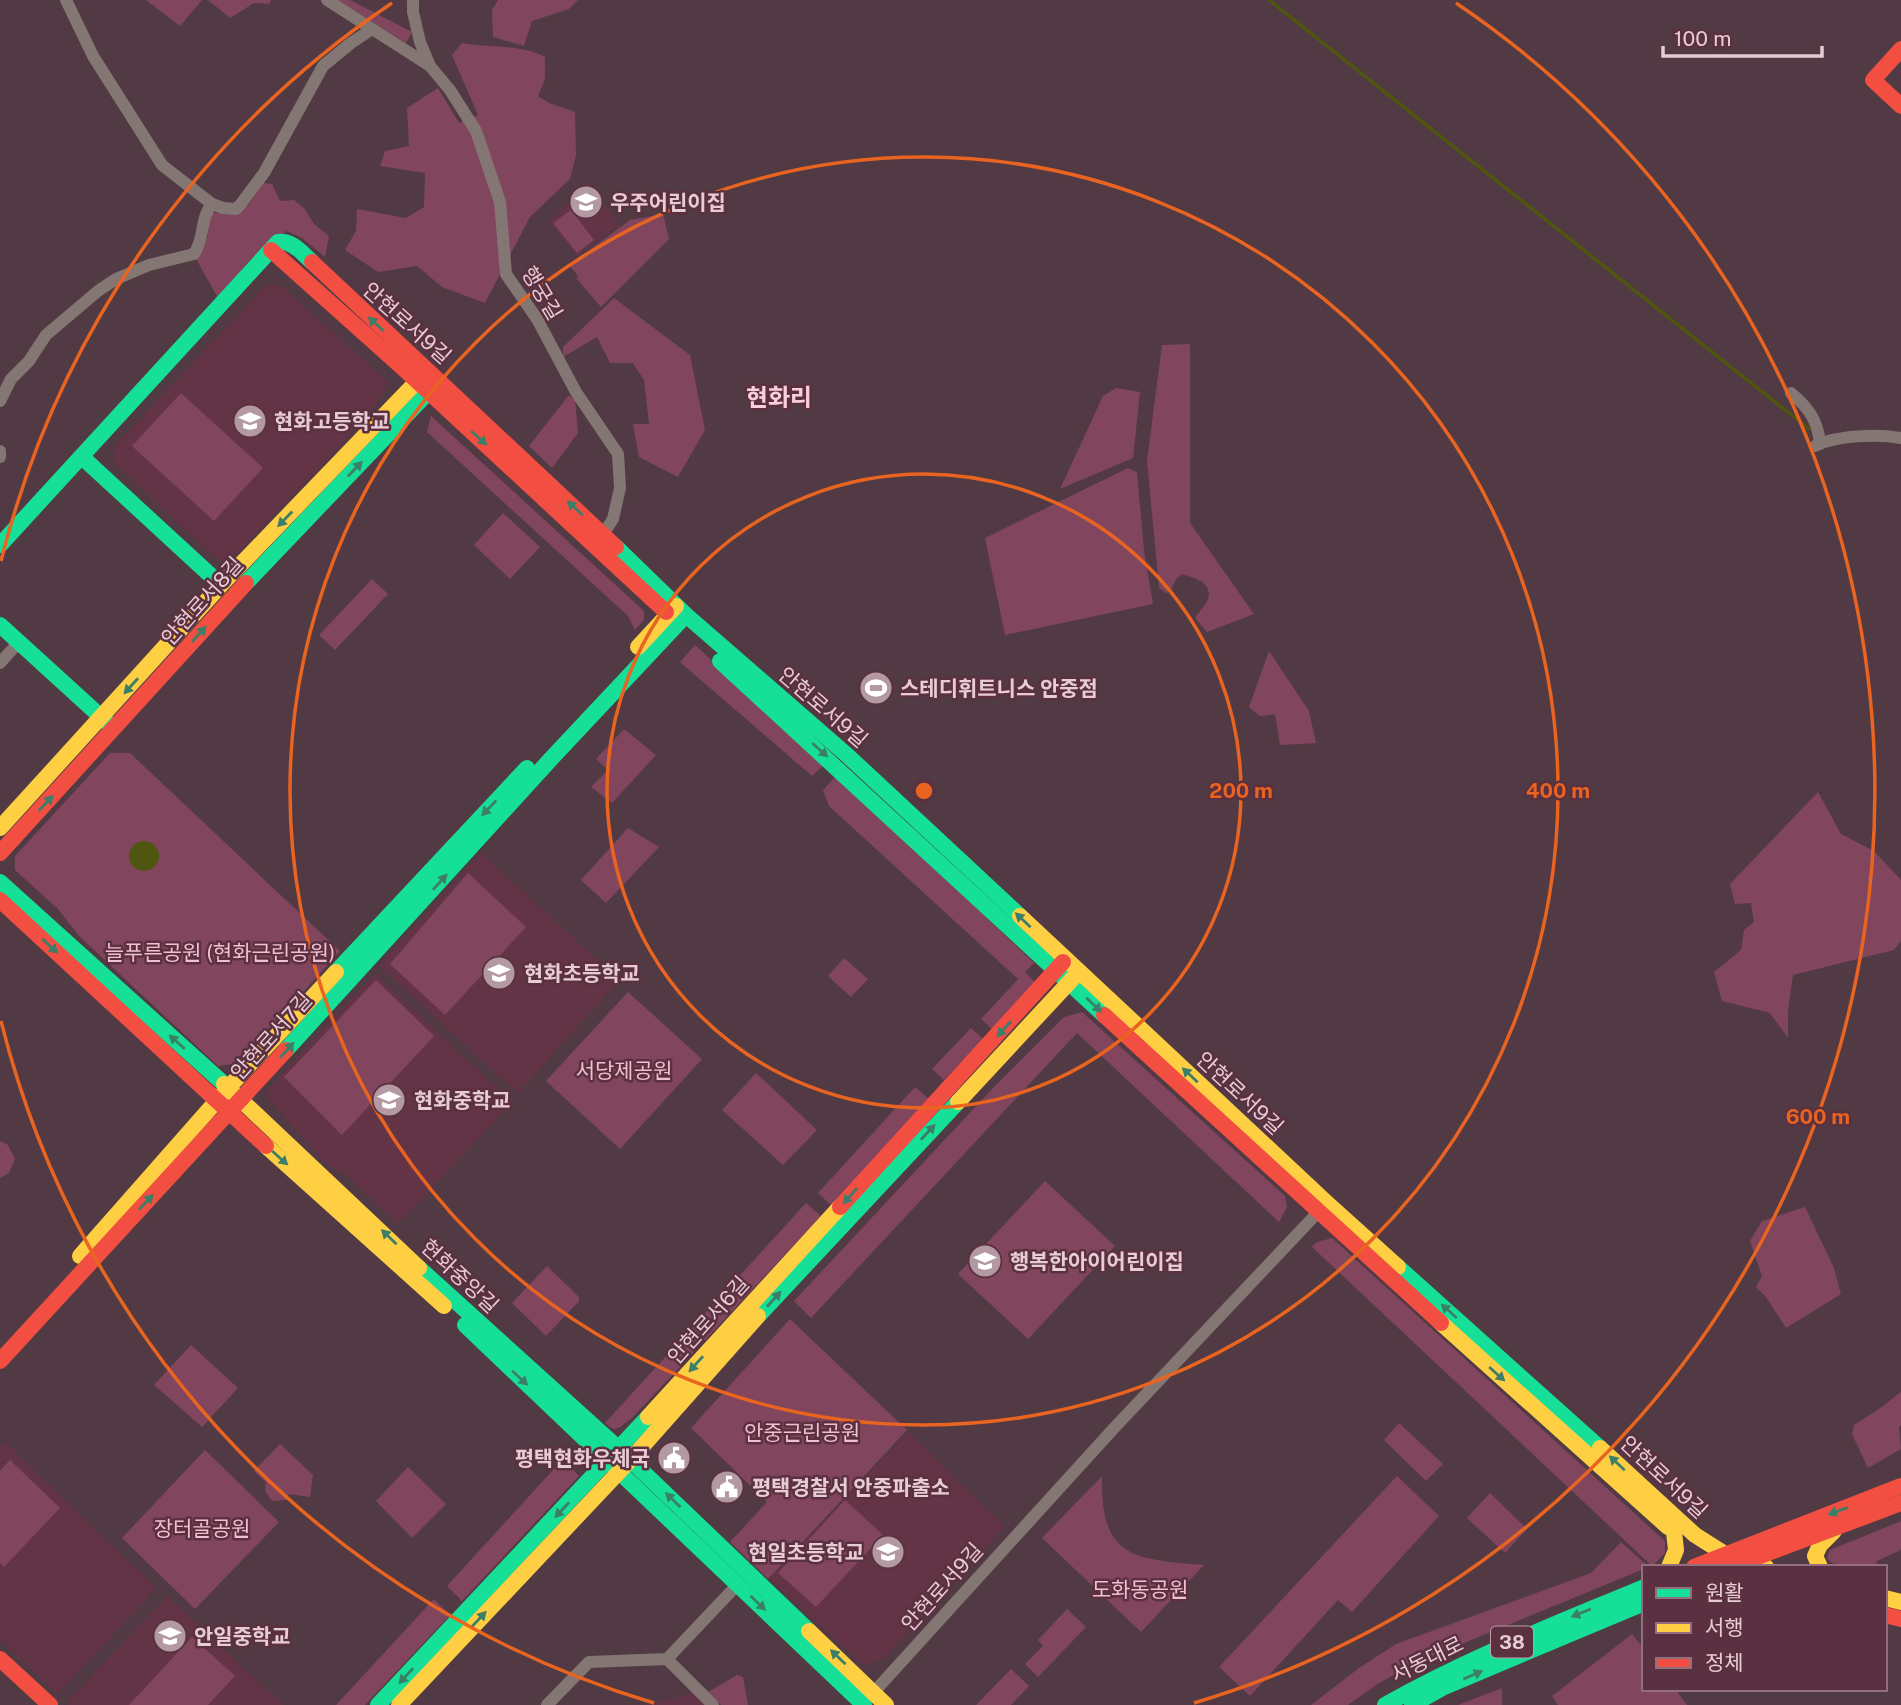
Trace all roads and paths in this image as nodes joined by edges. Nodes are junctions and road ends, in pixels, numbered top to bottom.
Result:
1 (66, 0) edge
2 (327, 0) edge
3 (413, 0) edge
4 (372, 29) junction
5 (1901, 49) edge
6 (1901, 65) edge
7 (430, 66) junction
8 (1881, 80) junction
9 (1901, 90) edge
10 (1901, 106) edge
11 (212, 204) junction
12 (275, 253) junction
13 (428, 381) junction
14 (1791, 393) dead end
15 (0, 401) edge
16 (1901, 438) edge
17 (0, 451) edge
18 (0, 457) edge
19 (85, 459) junction
20 (600, 540) junction
21 (0, 545) edge
22 (0, 556) edge
23 (221, 585) junction
24 (677, 615) junction
25 (0, 625) edge
26 (19, 642) junction
27 (0, 663) edge
28 (102, 719) junction
29 (115, 729) junction
30 (0, 828) edge
31 (0, 853) edge
32 (0, 882) edge
33 (0, 900) edge
34 (1060, 965) junction
35 (1073, 977) junction
36 (228, 1088) junction
37 (241, 1100) junction
38 (216, 1101) junction
39 (229, 1113) junction
40 (1323, 1207) junction
41 (0, 1344) edge
42 (0, 1361) edge
43 (620, 1460) junction
44 (1901, 1486) edge
45 (1901, 1503) edge
46 (1839, 1526) junction
47 (1674, 1532) junction
48 (1731, 1563) edge
49 (1702, 1564) edge
50 (1671, 1565) edge
51 (1748, 1565) edge
52 (1819, 1565) edge
53 (738, 1584) junction
54 (1642, 1588) edge
55 (1642, 1606) edge
56 (0, 1659) edge
57 (667, 1659) junction
58 (867, 1700) edge
59 (50, 1705) edge
60 (378, 1705) edge
61 (399, 1705) edge
62 (547, 1705) edge
63 (713, 1705) edge
64 (886, 1705) edge
65 (1385, 1705) edge
66 (1412, 1705) edge

1 - 11 street
2 - 4 street, 행궁길
3 - 7 street, 행궁길
4 - 7 street, 행궁길
4 - 11 street
5 - 8 street
6 - 8 street
7 - 20 street, 행궁길
8 - 9 street
8 - 10 street
11 - 15 street
12 - 13 street
13 -> 12 street, 안현로서9길
12 - 19 street, 안현로서9길
13 - 20 street, 안현로서9길
13 -> 23 street, 안현로서8길
29 -> 13 street, 안현로서8길
14 - 16 street
17 - 18 street
19 - 21 street, 안현로서9길
19 - 22 street, 안현로서9길
19 - 23 street, 안현로서8길
20 - 24 street, 안현로서9길
23 -> 28 street, 안현로서8길
24 - 34 street, 안현로서9길
24 -> 36 street, 안현로서7길
37 -> 24 street, 안현로서7길
25 - 26 street
26 - 27 street
26 - 28 street
28 - 29 street
28 - 30 street, 안현로서8길
31 -> 29 street, 안현로서8길
36 -> 32 street, 현화중앙길
33 -> 38 street
34 - 35 street, 안현로서9길
34 -> 43 street, 안현로서6길
35 - 40 street, 안현로서9길
43 -> 35 street, 안현로서6길
36 - 37 street, 현화중앙길
36 - 38 street, 안현로서7길
37 - 39 street, 안현로서7길
43 -> 37 street, 현화중앙길
38 - 39 street
38 - 41 street, 안현로서7길
42 -> 39 street, 안현로서7길
39 -> 43 street
40 -> 47 street
48 -> 40 street, 안현로서9길
40 - 58 street, 안현로서9길
43 - 53 street
58 -> 43 street, 현화중앙길
43 -> 60 street, 안현로서6길
61 -> 43 street, 안현로서6길
44 -> 48 street
45 - 46 street
46 - 48 street
46 - 52 street
47 - 49 street
47 - 50 street
48 - 49 street
48 - 51 street, 안현로서9길
53 - 57 street
53 -> 58 street
54 -> 65 street, 서동대로 / 38
66 -> 55 street, 서동대로 / 38
56 - 59 street
57 - 62 street
57 - 63 street
58 - 64 street, 현화중앙길

